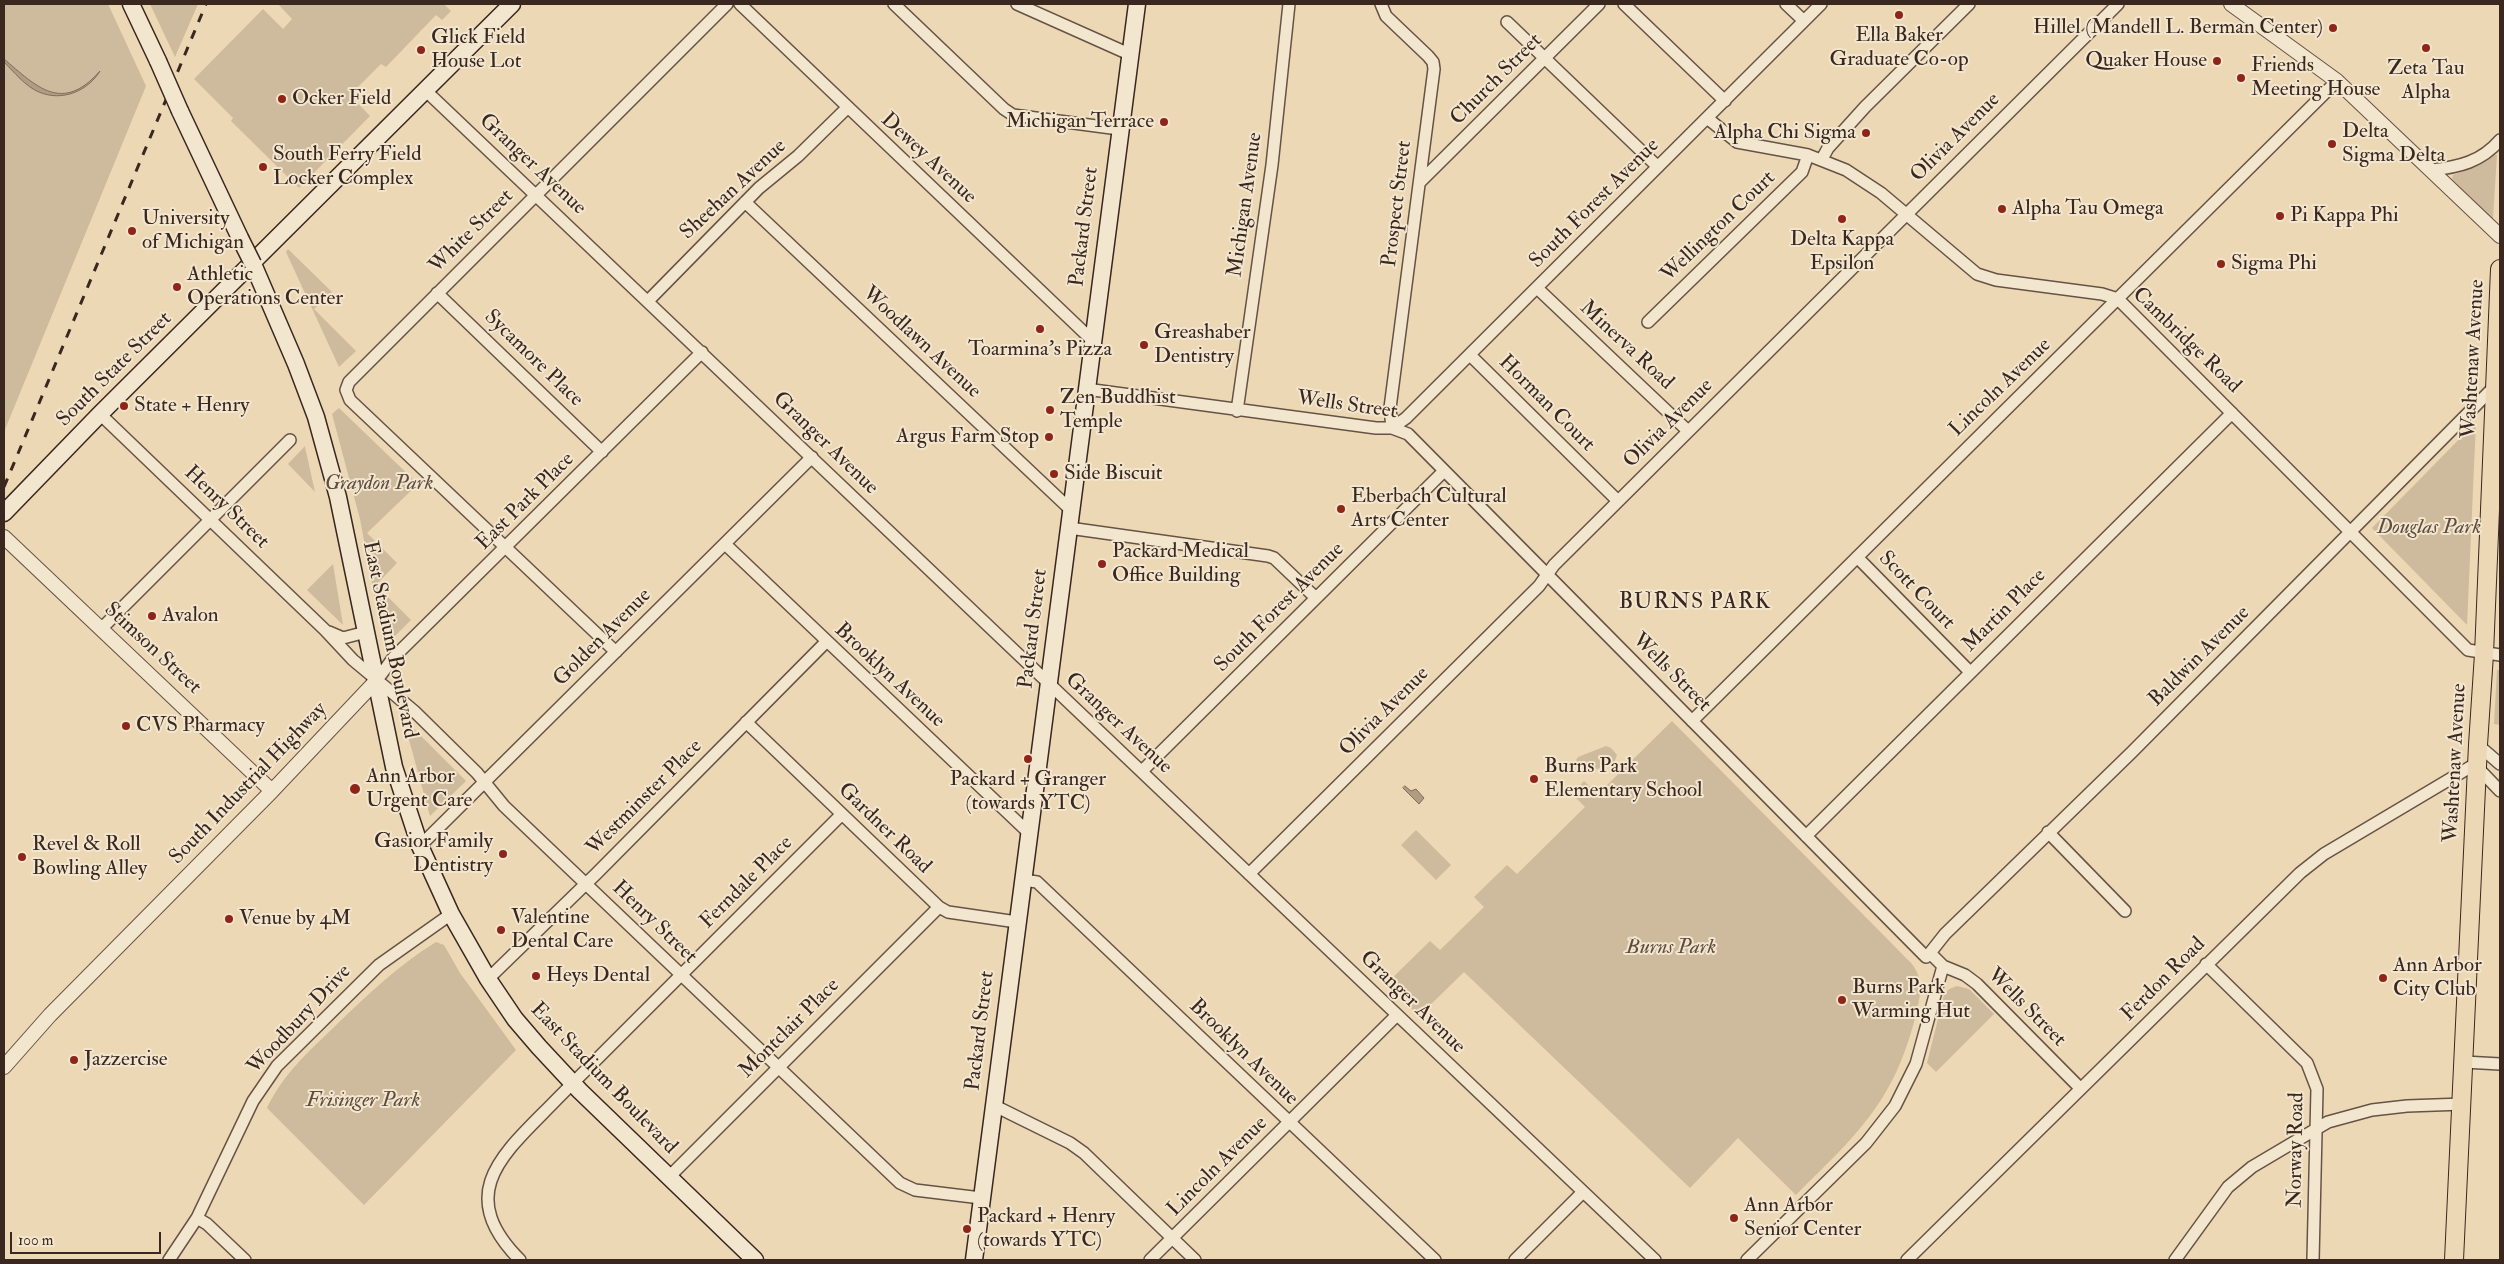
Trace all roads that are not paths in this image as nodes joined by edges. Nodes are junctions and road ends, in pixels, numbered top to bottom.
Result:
1 (131, 4) edge
2 (512, 4) edge
3 (727, 4) edge
4 (740, 4) edge
5 (894, 4) edge
6 (1017, 4) edge
7 (1137, 4) edge
8 (1289, 4) edge
9 (1381, 4) edge
10 (1599, 4) edge
11 (1624, 4) edge
12 (1786, 4) edge
13 (1822, 4) edge
14 (1970, 4) edge
15 (2118, 4) edge
16 (2231, 4) edge
17 (1804, 21) junction
18 (1507, 22) dead end
19 (1129, 54) junction
20 (1545, 60) junction
21 (2337, 81) junction
22 (425, 90) junction
23 (1725, 100) junction
24 (847, 108) junction
25 (1707, 118) junction
26 (1119, 129) junction
27 (2500, 140) edge
28 (1808, 155) junction
29 (1822, 159) junction
30 (1658, 167) junction
31 (2431, 170) junction
32 (1420, 182) junction
33 (536, 195) junction
34 (745, 202) junction
35 (1906, 214) junction
36 (2500, 236) edge
37 (2500, 269) edge
38 (1537, 288) junction
39 (437, 293) junction
40 (2118, 300) junction
41 (648, 301) junction
42 (1648, 322) dead end
43 (1092, 340) junction
44 (702, 352) junction
45 (1470, 355) junction
46 (2494, 386) junction
47 (1086, 389) junction
48 (1237, 411) junction
49 (2232, 412) junction
50 (100, 414) junction
51 (1392, 428) junction
52 (1688, 431) junction
53 (290, 440) dead end
54 (602, 452) junction
55 (812, 457) junction
56 (2496, 466) edge
57 (1444, 471) junction
58 (1618, 501) junction
59 (1072, 511) junction
60 (4, 513) edge
61 (212, 520) junction
62 (1069, 528) junction
63 (2352, 531) junction
64 (4, 537) edge
65 (725, 544) junction
66 (506, 547) junction
67 (1857, 556) junction
68 (1548, 573) junction
69 (1316, 598) junction
70 (101, 629) junction
71 (325, 630) junction
72 (366, 632) junction
73 (826, 642) junction
74 (616, 652) junction
75 (2492, 654) edge
76 (1970, 672) junction
77 (378, 680) junction
78 (1048, 685) junction
79 (1692, 721) junction
80 (746, 722) junction
81 (2478, 745) junction
82 (2500, 764) edge
83 (2477, 765) junction
84 (1142, 771) junction
85 (484, 783) junction
86 (272, 791) junction
87 (2500, 791) edge
88 (842, 814) junction
89 (2048, 832) junction
90 (1029, 833) junction
91 (1806, 836) junction
92 (420, 846) junction
93 (1249, 874) junction
94 (1023, 880) junction
95 (586, 883) junction
96 (939, 907) junction
97 (2126, 911) dead end
98 (451, 914) junction
99 (1017, 922) junction
100 (1930, 953) junction
101 (2206, 964) junction
102 (1943, 966) junction
103 (682, 976) junction
104 (488, 979) junction
105 (1397, 1015) junction
106 (2464, 1062) junction
107 (2500, 1064) edge
108 (4, 1067) edge
109 (779, 1067) junction
110 (572, 1084) junction
111 (2080, 1088) junction
112 (2463, 1104) junction
113 (993, 1105) junction
114 (1289, 1123) junction
115 (2317, 1128) junction
116 (668, 1178) junction
117 (1583, 1192) junction
118 (982, 1198) junction
119 (197, 1218) junction
120 (1172, 1238) junction
121 (169, 1260) edge
122 (245, 1260) edge
123 (520, 1260) edge
124 (755, 1260) edge
125 (975, 1260) edge
126 (1150, 1260) edge
127 (1195, 1260) edge
128 (1435, 1260) edge
129 (1515, 1260) edge
130 (1655, 1260) edge
131 (1747, 1260) edge
132 (1907, 1260) edge
133 (2175, 1260) edge
134 (2313, 1260) edge
135 (2454, 1260) edge

1 - 72 main road, East Stadium Boulevard, bridge
2 - 22 main road, South State Street
3 - 33 street, White Street
4 - 24 street, Dewey Avenue
5 - 26 street
6 - 19 street
7 - 19 main road, Packard Street
8 - 48 street, Michigan Avenue
9 - 32 street, Prospect Street
10 - 20 street, Church Street
11 - 23 street
12 - 17 street
13 - 17 street, South Forest Avenue
14 - 29 street
15 - 35 street, Olivia Avenue
16 - 21 street
17 - 23 street, South Forest Avenue
18 - 20 street
19 - 26 main road, Packard Street
20 - 30 street
20 - 32 street, Church Street
21 - 31 street
21 - 40 street, Lincoln Avenue
22 - 33 street, Granger Avenue
22 - 50 main road, South State Street
23 - 25 street, South Forest Avenue
24 - 34 street, Sheehan Avenue
24 - 43 street, Dewey Avenue
25 - 28 street, Cambridge Road
25 - 30 street, South Forest Avenue
26 - 43 main road, Packard Street
27 - 31 street
28 - 29 street, Cambridge Road
28 - 42 street, Wellington Court
29 - 35 street, Cambridge Road
30 - 38 street, South Forest Avenue
31 - 36 street
32 - 51 street, Prospect Street
33 - 39 street, White Street
33 - 41 street, Granger Avenue
34 - 41 street, Sheehan Avenue
34 - 59 street, Woodlawn Avenue
35 - 40 street, Cambridge Road
35 - 52 street, Olivia Avenue
37 - 46 main road, Washtenaw Avenue
38 - 45 street, South Forest Avenue
38 - 52 street, Minerva Road
39 - 54 street, Sycamore Place
39 - 66 street, White Street
40 - 49 street, Cambridge Road
40 - 67 street, Lincoln Avenue
41 - 44 street, Granger Avenue
43 - 47 main road, Packard Street
44 - 54 street, East Park Place
44 - 55 street, Granger Avenue
45 - 51 street, South Forest Avenue
45 - 58 street, Horman Court
46 - 56 main road, Washtenaw Avenue
46 - 63 street, Baldwin Avenue
47 - 48 street, Wells Street
47 - 59 main road, Packard Street
48 - 51 street, Wells Street
49 - 63 street, Cambridge Road
49 - 76 street, Martin Place
50 - 60 main road, South State Street
50 - 61 street, Henry Street
51 - 57 street, Wells Street
52 - 58 street, Olivia Avenue
53 - 61 street
54 - 66 street, East Park Place
55 - 65 street, Golden Avenue
55 - 78 street, Granger Avenue
56 - 75 main road, Washtenaw Avenue
57 - 68 street, Wells Street
57 - 69 street, South Forest Avenue
58 - 68 street, Olivia Avenue
59 - 62 main road, Packard Street
61 - 70 street
61 - 71 street, Henry Street
62 - 69 street
62 - 78 main road, Packard Street
63 - 75 street, Cambridge Road
63 - 89 street, Baldwin Avenue
64 - 70 street, Stimson Street
65 - 73 street, Brooklyn Avenue
65 - 74 street, Golden Avenue
66 - 74 street
66 - 77 street, East Park Place
67 - 76 street, Scott Court
67 - 79 street, Lincoln Avenue
68 - 79 street, Wells Street
68 - 93 street, Olivia Avenue
69 - 84 street, South Forest Avenue
70 - 86 street, Stimson Street
71 - 72 street, Henry Street
71 - 77 street, Henry Street
72 - 77 main road, East Stadium Boulevard
73 - 80 street, Westminster Place
73 - 90 street, Brooklyn Avenue
74 - 85 street, Golden Avenue
75 - 81 main road, Washtenaw Avenue
76 - 91 street, Martin Place
77 - 85 street, Henry Street
77 - 86 street, South Industrial Highway
77 - 92 main road, East Stadium Boulevard
78 - 84 street, Granger Avenue
78 - 90 main road, Packard Street
79 - 91 street, Wells Street
80 - 88 street, Gardner Road
80 - 95 street, Westminster Place
81 - 82 street
81 - 83 main road, Washtenaw Avenue
83 - 87 street
83 - 101 street, Ferdon Road
83 - 106 main road, Washtenaw Avenue
84 - 93 street, Granger Avenue
85 - 92 street, Golden Avenue
85 - 95 street, Henry Street
86 - 108 street, South Industrial Highway
88 - 96 street, Gardner Road
88 - 103 street, Ferndale Place
89 - 97 street
89 - 100 street, Baldwin Avenue
90 - 94 main road, Packard Street
91 - 100 street, Wells Street
92 - 98 main road, East Stadium Boulevard
93 - 105 street, Granger Avenue
94 - 99 main road, Packard Street
94 - 114 street, Brooklyn Avenue
95 - 103 street, Henry Street
95 - 104 street, Westminster Place
96 - 99 street, Gardner Road
96 - 109 street, Montclair Place
98 - 104 main road, East Stadium Boulevard
98 - 119 street, Woodbury Drive
99 - 113 main road, Packard Street
100 - 102 street, Wells Street
101 - 111 street, Ferdon Road
101 - 115 street, Norway Road
102 - 111 street, Wells Street
102 - 131 street
103 - 109 street, Henry Street
103 - 110 street, Ferndale Place
104 - 110 main road, East Stadium Boulevard
105 - 114 street, Lincoln Avenue
105 - 117 street, Granger Avenue
106 - 107 street
106 - 112 main road, Washtenaw Avenue
109 - 116 street, Montclair Place
109 - 118 street, Henry Street
110 - 116 main road, East Stadium Boulevard
110 - 123 street, Ferndale Place
111 - 132 street, Ferdon Road
112 - 115 street
112 - 135 main road, Washtenaw Avenue
113 - 118 main road, Packard Street
113 - 120 street
114 - 120 street, Lincoln Avenue
114 - 128 street, Brooklyn Avenue
115 - 133 street
115 - 134 street, Norway Road
116 - 124 main road, East Stadium Boulevard
117 - 129 street
117 - 130 street, Granger Avenue
118 - 125 main road, Packard Street
119 - 121 street, Woodbury Drive
119 - 122 street
120 - 126 street, Lincoln Avenue
120 - 127 street

